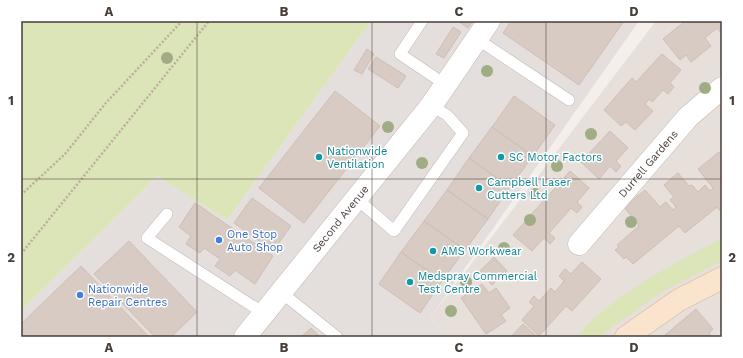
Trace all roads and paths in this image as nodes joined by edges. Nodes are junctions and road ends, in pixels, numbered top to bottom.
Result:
1 (182, 21) edge
2 (209, 21) edge
3 (422, 21) edge
4 (489, 21) edge
5 (477, 40) junction
6 (446, 85) junction
7 (722, 88) edge
8 (569, 100) dead end
9 (431, 106) junction
10 (21, 195) edge
11 (357, 199) junction
12 (167, 214) dead end
13 (579, 244) dead end
14 (21, 254) edge
15 (722, 278) edge
16 (282, 293) junction
17 (265, 314) junction
18 (246, 337) edge
19 (337, 337) edge
20 (626, 337) edge

1 - 10 path
2 - 14 path
3 - 6 lane
4 - 5 street, Second Avenue
5 - 6 street, Second Avenue
5 - 8 lane
6 - 9 street, Second Avenue
7 - 13 street, Durrell Gardens
9 - 11 street, Second Avenue
9 - 11 lane
11 - 16 street, Second Avenue
12 - 17 lane
15 - 20 street
16 - 17 street, Second Avenue
16 - 19 lane
17 - 18 street, Second Avenue

